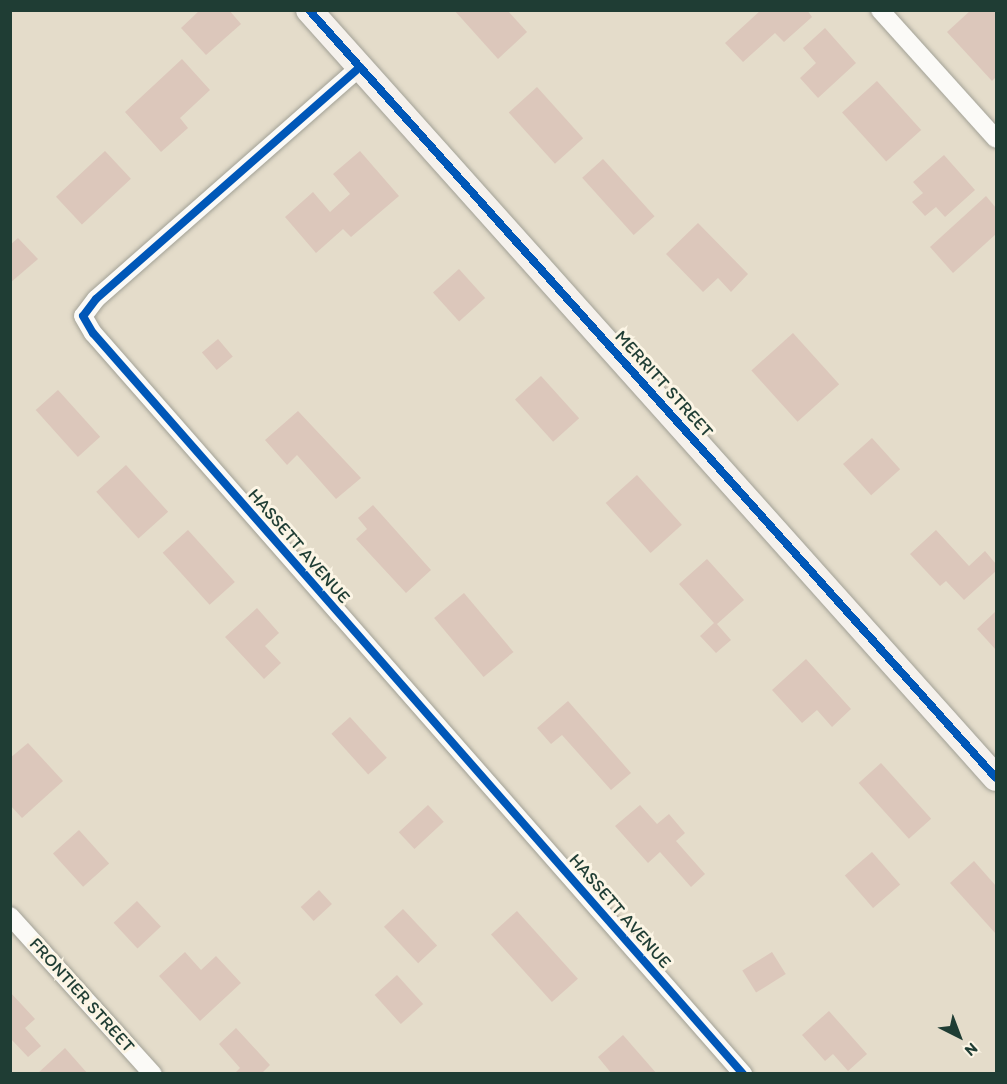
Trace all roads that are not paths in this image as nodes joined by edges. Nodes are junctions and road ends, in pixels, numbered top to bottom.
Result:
1 (309, 10) edge
2 (882, 11) edge
3 (360, 67) junction
4 (996, 139) edge
5 (996, 778) edge
6 (10, 916) edge
7 (153, 1074) edge
8 (743, 1074) edge

1 - 3 street, MERRITT STREET
2 - 4 street
3 - 5 street, MERRITT STREET
3 - 8 street, HASSETT AVENUE
6 - 7 street, FRONTIER STREET

